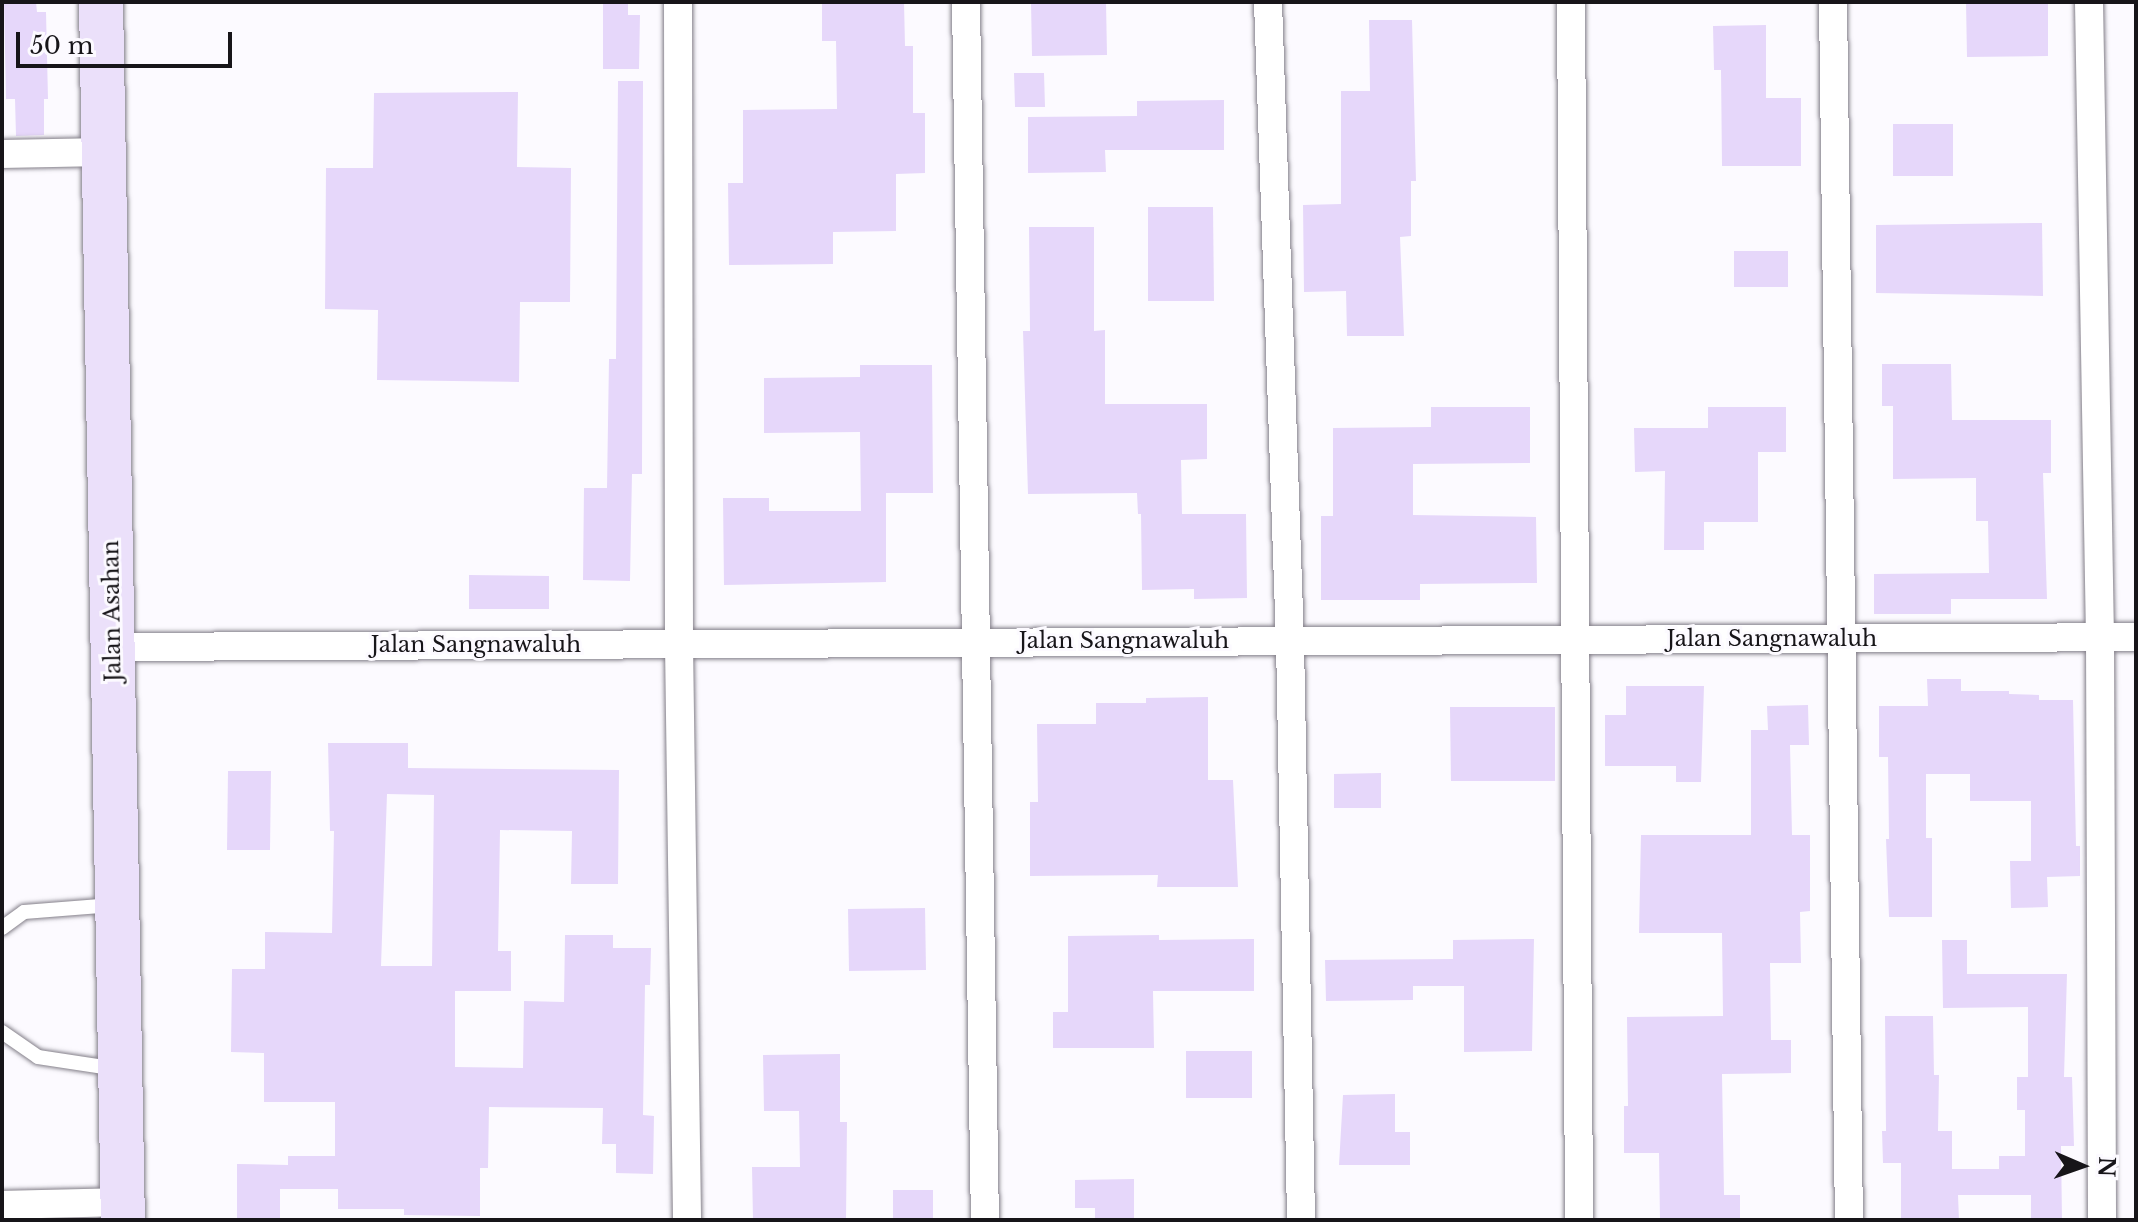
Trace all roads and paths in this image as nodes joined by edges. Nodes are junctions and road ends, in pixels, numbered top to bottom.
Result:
1 (101, 2) edge
2 (678, 2) edge
3 (966, 2) edge
4 (1268, 2) edge
5 (1571, 2) edge
6 (1833, 2) edge
7 (2089, 2) edge
8 (104, 152) junction
9 (2, 154) edge
10 (2100, 637) junction
11 (2136, 637) edge
12 (1843, 638) junction
13 (1575, 639) junction
14 (1290, 641) junction
15 (974, 642) junction
16 (679, 644) junction
17 (113, 647) junction
18 (117, 904) junction
19 (2, 928) edge
20 (2, 1032) edge
21 (120, 1069) junction
22 (2, 1205) edge
23 (123, 1211) edge
24 (687, 1220) edge
25 (985, 1220) edge
26 (1301, 1220) edge
27 (1579, 1220) edge
28 (1849, 1220) edge
29 (2102, 1220) edge

1 - 8 main road, Jalan Asahan
2 - 16 street
3 - 15 street
4 - 14 street
5 - 13 street
6 - 12 street
7 - 10 street
8 - 9 street
8 - 17 main road, Jalan Asahan
10 - 11 street, Jalan Sangnawaluh
10 - 12 street, Jalan Sangnawaluh
10 - 29 street
12 - 13 street, Jalan Sangnawaluh
12 - 28 street
13 - 14 street, Jalan Sangnawaluh
13 - 27 street
14 - 15 street, Jalan Sangnawaluh
14 - 26 street
15 - 16 street, Jalan Sangnawaluh
15 - 25 street
16 - 17 street, Jalan Sangnawaluh
16 - 24 street
17 - 18 main road, Jalan Asahan
18 - 19 lane
18 - 21 main road, Jalan Asahan
20 - 21 lane
21 - 23 main road, Jalan Asahan
22 - 23 street

